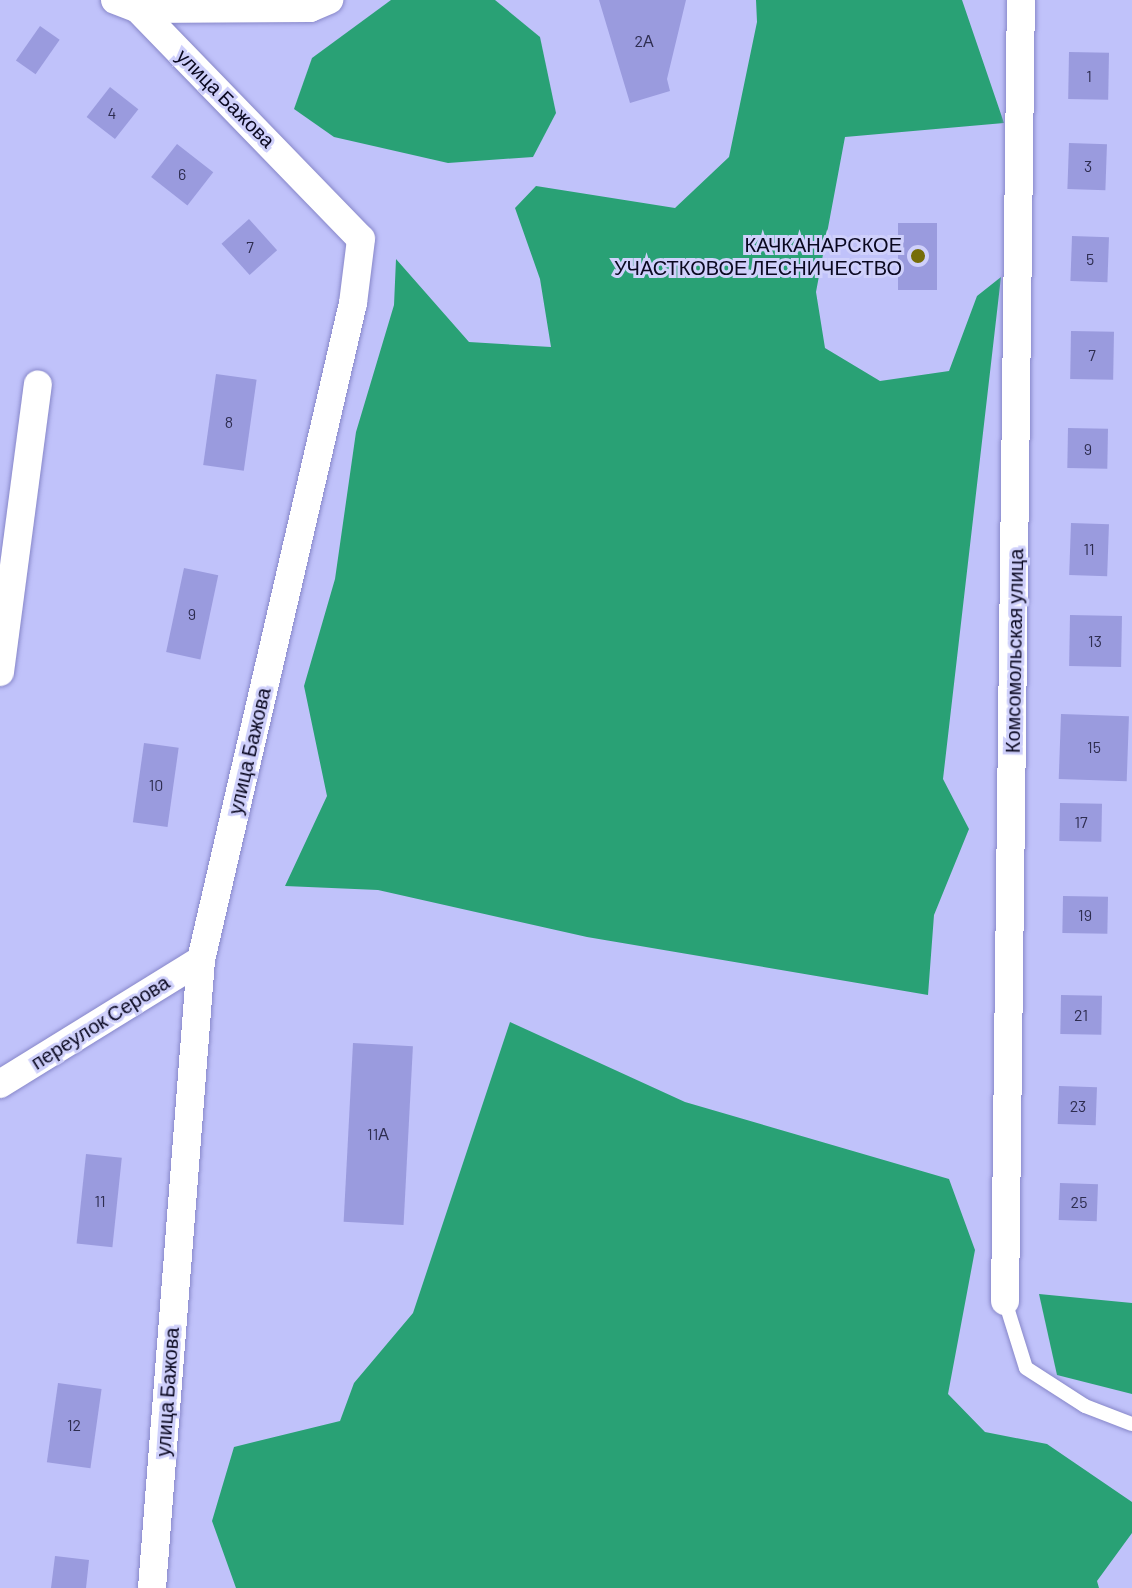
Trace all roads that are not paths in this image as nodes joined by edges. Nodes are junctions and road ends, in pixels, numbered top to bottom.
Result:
1 (329, 0) edge
2 (1021, 0) edge
3 (126, 5) edge
4 (38, 385) dead end
5 (0, 672) edge
6 (201, 960) junction
7 (0, 1084) edge
8 (1005, 1301) joint
9 (1132, 1424) edge
10 (152, 1588) edge

1 - 3 street
2 - 8 street, Комсомольская улица
3 - 6 street, улица Бажова
4 - 5 street
6 - 7 street, переулок Серова
6 - 10 street, улица Бажова
8 - 9 lane

